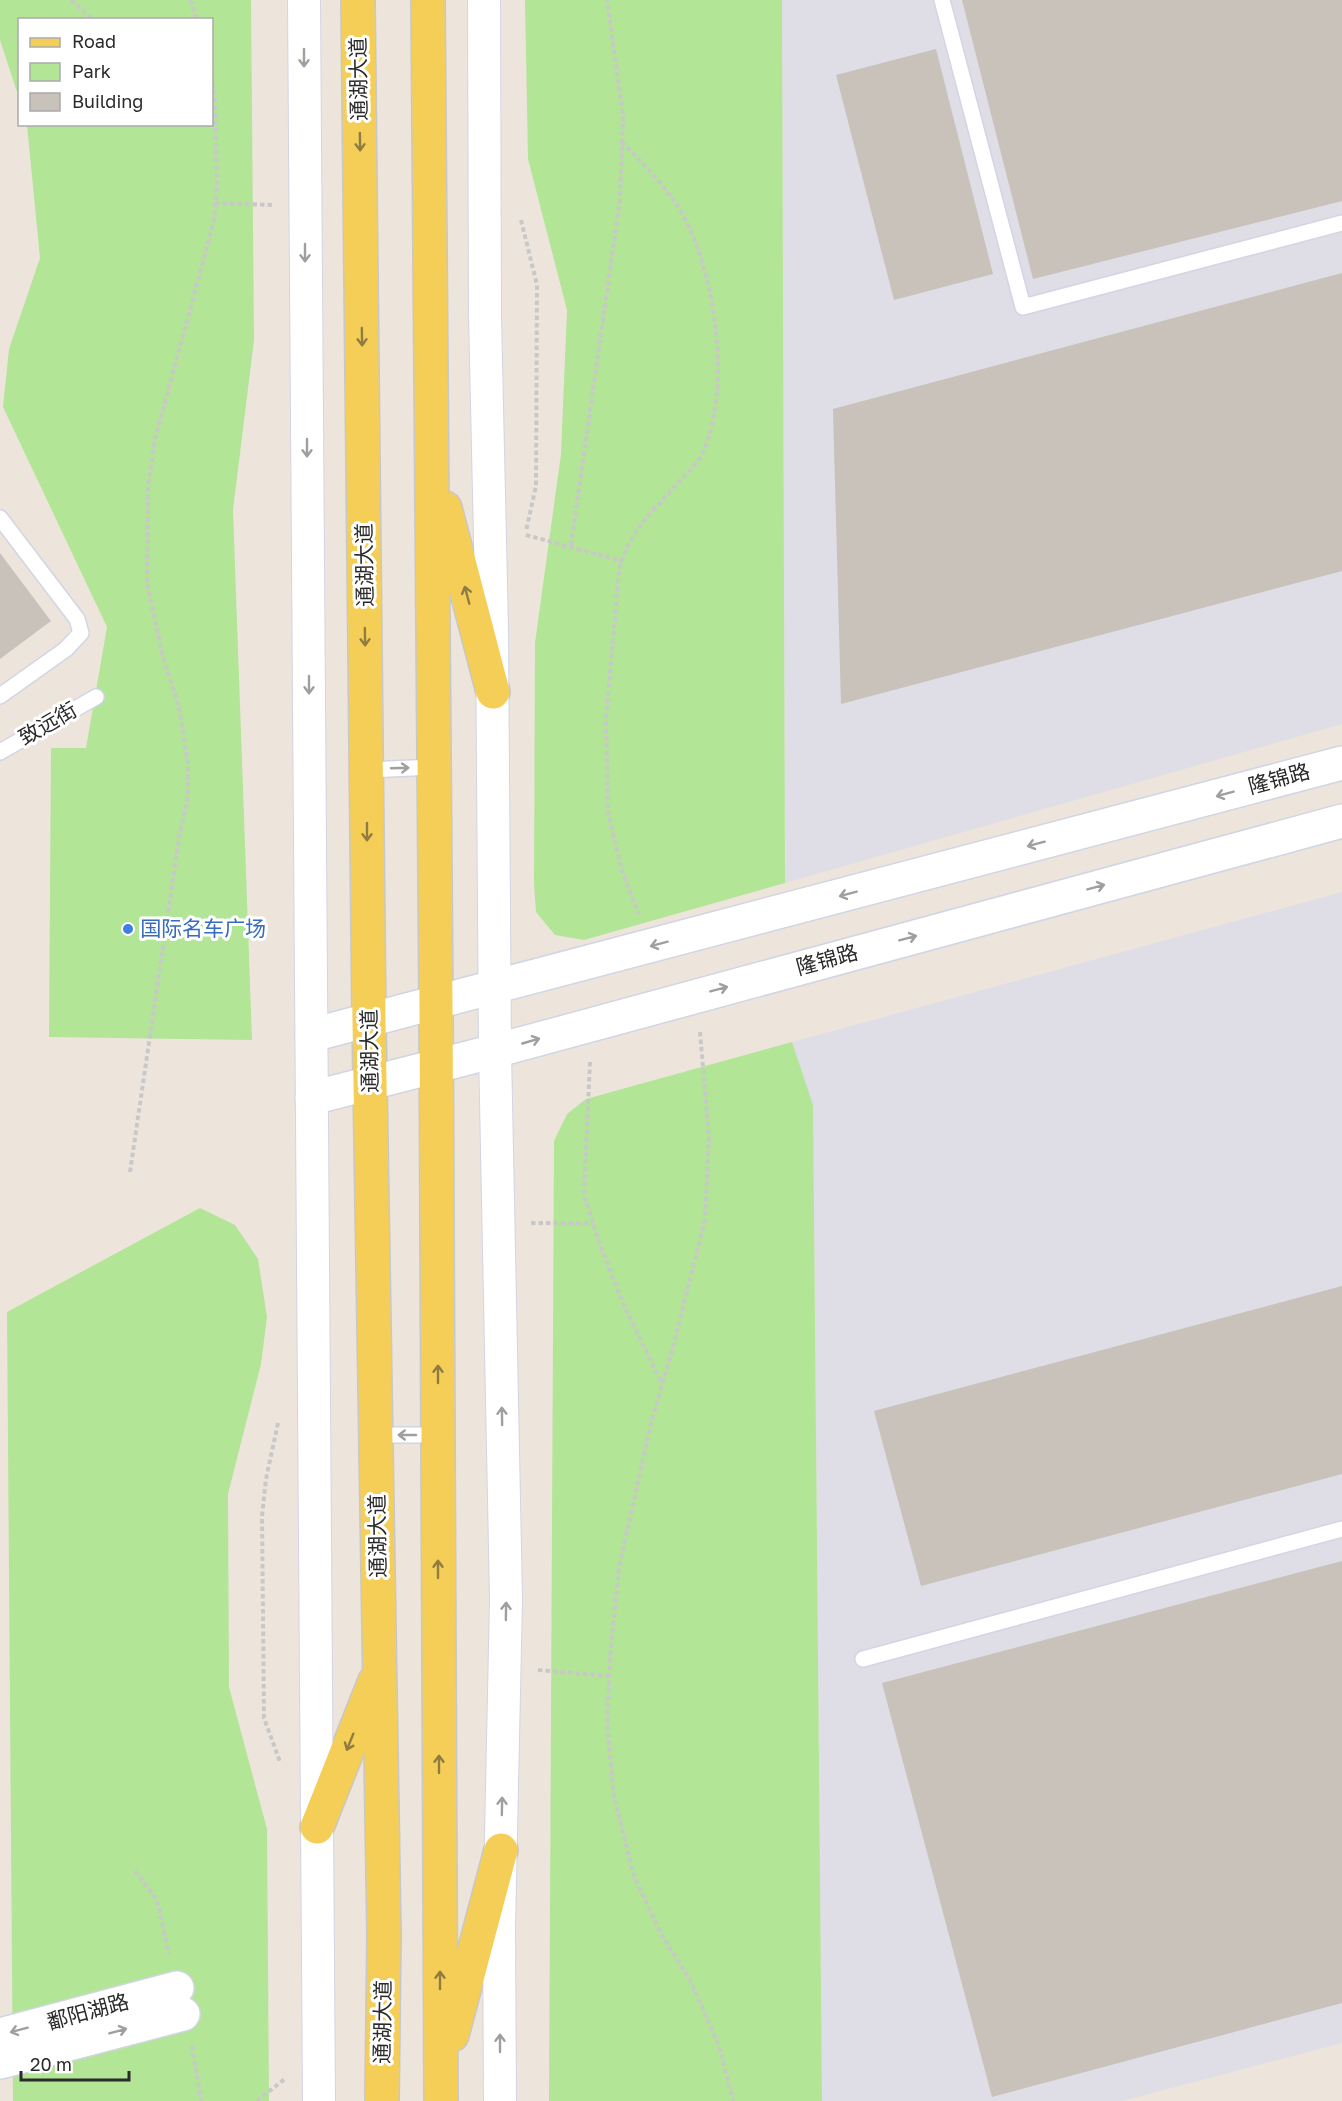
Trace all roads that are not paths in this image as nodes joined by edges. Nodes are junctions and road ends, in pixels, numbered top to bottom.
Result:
1 (304, 0) edge
2 (358, 0) edge
3 (428, 0) edge
4 (484, 0) edge
5 (942, 0) edge
6 (1342, 223) edge
7 (432, 459) junction
8 (0, 518) edge
9 (493, 692) junction
10 (0, 696) edge
11 (96, 697) dead end
12 (0, 752) edge
13 (1342, 763) edge
14 (434, 767) junction
15 (367, 770) junction
16 (1342, 820) edge
17 (494, 988) junction
18 (436, 1004) junction
19 (369, 1021) junction
20 (312, 1035) junction
21 (495, 1051) junction
22 (436, 1066) junction
23 (370, 1084) junction
24 (312, 1098) junction
25 (376, 1435) junction
26 (438, 1436) junction
27 (1342, 1529) edge
28 (863, 1659) dead end
29 (380, 1669) junction
30 (316, 1827) junction
31 (501, 1850) junction
32 (0, 2035) edge
33 (0, 2061) edge
34 (441, 2089) edge
35 (319, 2101) edge
36 (382, 2101) edge
37 (500, 2101) edge

1 -> 20 street
2 -> 15 main road, 通湖大道
3 - 7 main road
4 - 9 street
5 - 6 lane
9 -> 7 main road
7 - 14 main road
8 - 10 lane
9 - 17 street
11 - 12 lane, 致远街
13 -> 17 main road, 隆锦路
15 -> 14 lane
14 - 18 main road
15 -> 19 main road, 通湖大道
21 -> 16 main road, 隆锦路
17 - 18 main road, 隆锦路
17 - 21 street
18 - 19 main road, 隆锦路
18 - 22 main road
19 - 20 main road, 隆锦路
19 - 23 main road, 通湖大道
20 - 24 street
21 - 22 main road, 隆锦路
31 -> 21 street
22 - 23 main road, 隆锦路
26 -> 22 main road
23 - 24 main road, 隆锦路
23 - 25 main road, 通湖大道
24 - 30 street
26 -> 25 lane
25 - 29 main road, 通湖大道
34 -> 26 main road
27 - 28 lane
29 -> 30 main road
29 - 36 main road, 通湖大道
30 - 35 street
31 - 34 main road
37 -> 31 street
33 -> 32 main road, 鄱阳湖路

